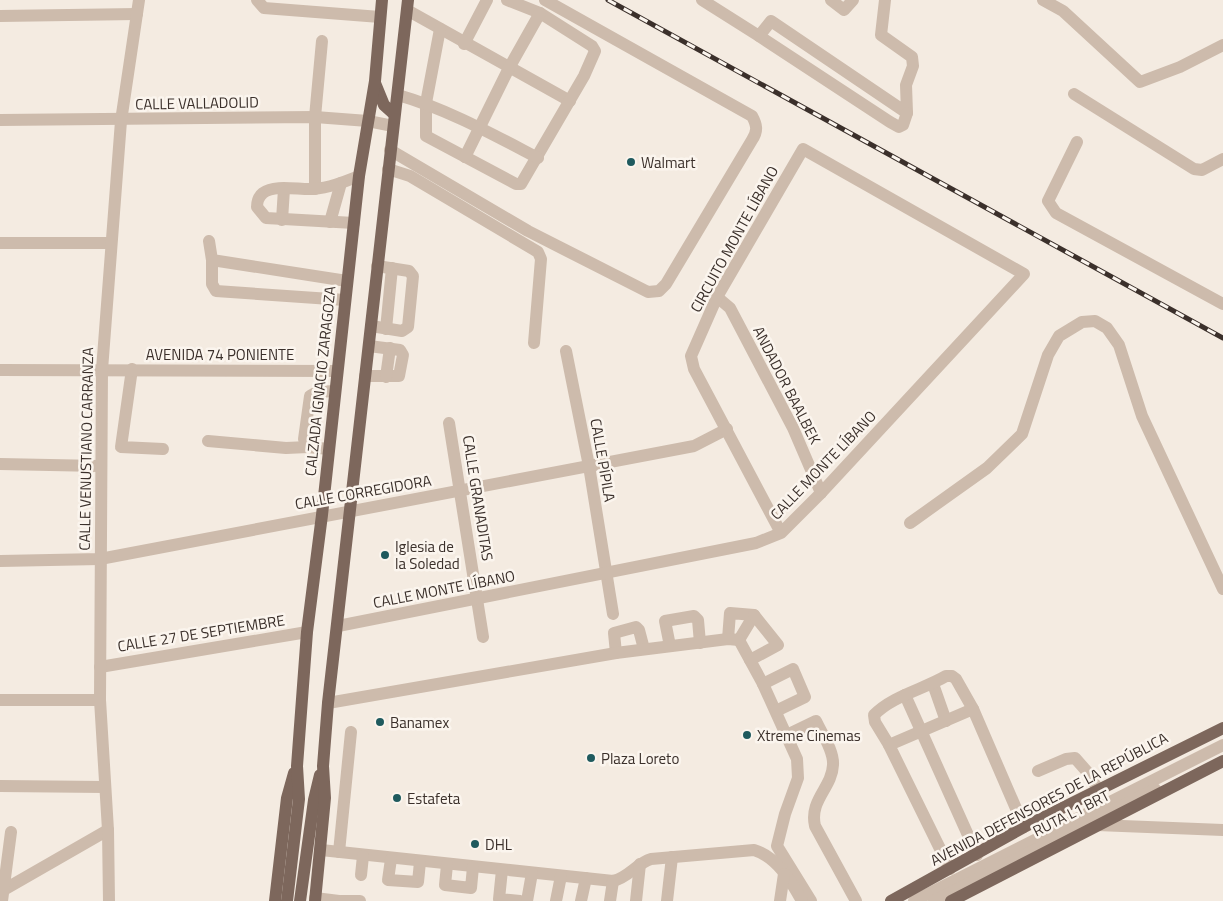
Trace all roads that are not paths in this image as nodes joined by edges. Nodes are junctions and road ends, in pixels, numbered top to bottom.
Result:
1 (138, 0) edge
2 (257, 0) edge
3 (382, 0) edge
4 (487, 0) edge
5 (507, 0) edge
6 (545, 0) edge
7 (702, 0) edge
8 (831, 0) edge
9 (853, 0) edge
10 (885, 0) edge
11 (1044, 0) edge
12 (407, 5) edge
13 (137, 14) junction
14 (540, 14) junction
15 (0, 16) edge
16 (380, 16) junction
17 (440, 29) junction
18 (759, 36) junction
19 (322, 41) dead end
20 (464, 44) junction
21 (1223, 45) edge
22 (509, 68) junction
23 (375, 81) junction
24 (1074, 94) dead end
25 (398, 95) junction
26 (570, 101) junction
27 (426, 103) junction
28 (907, 113) junction
29 (315, 117) junction
30 (0, 120) edge
31 (394, 120) junction
32 (121, 121) junction
33 (368, 121) junction
34 (480, 127) junction
35 (1077, 142) dead end
36 (803, 149) joint
37 (390, 150) junction
38 (465, 157) junction
39 (538, 158) junction
40 (1223, 159) edge
41 (388, 169) junction
42 (359, 176) junction
43 (341, 183) junction
44 (315, 189) junction
45 (284, 190) junction
46 (282, 220) junction
47 (330, 222) junction
48 (354, 223) junction
49 (209, 241) dead end
50 (0, 243) edge
51 (110, 243) junction
52 (212, 260) junction
53 (377, 266) junction
54 (392, 268) junction
55 (347, 281) junction
56 (718, 297) junction
57 (345, 300) junction
58 (1223, 304) edge
59 (371, 326) junction
60 (386, 329) junction
61 (534, 343) dead end
62 (369, 346) junction
63 (566, 351) dead end
64 (132, 369) junction
65 (0, 370) edge
66 (102, 370) junction
67 (337, 371) junction
68 (365, 376) junction
69 (335, 391) junction
70 (449, 423) dead end
71 (727, 429) junction
72 (208, 441) dead end
73 (308, 446) junction
74 (163, 449) dead end
75 (329, 449) junction
76 (0, 464) edge
77 (100, 466) junction
78 (589, 466) junction
79 (461, 491) junction
80 (821, 493) junction
81 (350, 511) junction
82 (322, 515) junction
83 (910, 522) dead end
84 (781, 533) junction
85 (100, 559) junction
86 (0, 561) edge
87 (606, 574) junction
88 (1223, 589) edge
89 (477, 600) junction
90 (613, 614) dead end
91 (754, 615) junction
92 (338, 626) junction
93 (307, 632) junction
94 (483, 637) dead end
95 (733, 640) junction
96 (700, 643) junction
97 (670, 646) junction
98 (644, 649) junction
99 (616, 652) junction
100 (750, 660) junction
101 (100, 666) junction
102 (763, 684) junction
103 (933, 684) junction
104 (905, 695) junction
105 (0, 700) edge
106 (100, 700) junction
107 (328, 703) junction
108 (973, 709) junction
109 (776, 711) junction
110 (946, 722) junction
111 (1223, 728) edge
112 (351, 732) dead end
113 (923, 732) junction
114 (787, 735) junction
115 (889, 745) junction
116 (1223, 745) edge
117 (1223, 755) edge
118 (1223, 761) edge
119 (297, 766) junction
120 (323, 766) junction
121 (1038, 770) dead end
122 (0, 786) edge
123 (105, 787) junction
124 (1098, 790) junction
125 (1097, 825) junction
126 (1024, 827) junction
127 (108, 830) junction
128 (1223, 830) edge
129 (11, 832) dead end
130 (321, 850) junction
131 (339, 852) junction
132 (976, 855) junction
133 (363, 856) junction
134 (672, 857) junction
135 (391, 859) junction
136 (420, 862) junction
137 (447, 864) junction
138 (640, 864) junction
139 (473, 867) junction
140 (950, 869) junction
141 (502, 870) junction
142 (532, 873) junction
143 (361, 874) dead end
144 (784, 874) junction
145 (561, 876) junction
146 (586, 878) junction
147 (613, 881) junction
148 (2, 894) edge
149 (315, 899) edge
150 (109, 901) edge
151 (274, 901) edge
152 (287, 901) edge
153 (300, 901) edge
154 (340, 901) edge
155 (360, 901) edge
156 (520, 901) edge
157 (528, 901) edge
158 (556, 901) edge
159 (581, 901) edge
160 (610, 901) edge
161 (636, 901) edge
162 (667, 901) edge
163 (780, 901) edge
164 (802, 901) edge
165 (811, 901) edge
166 (856, 901) edge
167 (891, 901) edge
168 (914, 901) edge
169 (934, 901) edge
170 (951, 901) edge

1 - 13 street, CALLE VENUSTIANO CARRANZA
2 - 16 street
3 - 16 main road, CALZADA IGNACIO ZARAGOZA
4 - 20 street
5 - 14 street
6 - 37 street
7 - 18 street
8 - 9 street
10 - 28 street
11 - 21 street
12 - 17 street
12 - 25 main road
13 - 15 street
13 - 32 street, CALLE VENUSTIANO CARRANZA
14 - 22 street
14 - 26 street
16 - 23 main road, CALZADA IGNACIO ZARAGOZA
17 - 20 street
17 - 27 street
18 - 28 street
18 - 28 street
19 - 29 street
20 - 22 street
22 - 26 street
22 - 34 street
23 - 31 main road
23 - 33 main road, CALZADA IGNACIO ZARAGOZA
24 - 40 street
25 - 27 street
25 - 31 main road
26 - 39 street
27 - 34 street
27 - 38 street
29 - 32 street, CALLE VALLADOLID
29 - 33 street, CALLE VALLADOLID
29 - 44 street
30 - 32 street, CALLE VALLADOLID
31 - 33 street, CALLE VALLADOLID
31 - 37 main road
32 - 51 street, CALLE VENUSTIANO CARRANZA
33 - 42 main road, CALZADA IGNACIO ZARAGOZA
34 - 38 street
34 - 39 street
35 - 58 street
36 - 56 street, CIRCUITO MONTE LÍBANO
36 - 80 street, CALLE MONTE LÍBANO
37 - 41 main road
38 - 39 street
41 - 53 main road
41 - 61 street
42 - 43 street
42 - 48 main road, CALZADA IGNACIO ZARAGOZA
43 - 44 street
43 - 47 street
44 - 45 street
45 - 46 street
45 - 46 street
46 - 47 street
47 - 48 street
48 - 55 main road, CALZADA IGNACIO ZARAGOZA
49 - 52 street
50 - 51 street
51 - 66 street, CALLE VENUSTIANO CARRANZA
52 - 55 street
52 - 57 street
53 - 54 street
53 - 59 main road
54 - 60 street
54 - 60 street
55 - 57 main road, CALZADA IGNACIO ZARAGOZA
56 - 71 street, CIRCUITO MONTE LÍBANO
56 - 80 street, ANDADOR BAALBEK
57 - 67 main road, CALZADA IGNACIO ZARAGOZA
59 - 60 street
59 - 62 main road
62 - 68 main road
62 - 68 street
63 - 78 street, CALLE PÍPILA
64 - 66 street, AVENIDA 74 PONIENTE
64 - 67 street, AVENIDA 74 PONIENTE
64 - 74 street
65 - 66 street, AVENIDA 74 PONIENTE
66 - 77 street, CALLE VENUSTIANO CARRANZA
67 - 69 main road, CALZADA IGNACIO ZARAGOZA
68 - 81 main road
69 - 73 street
69 - 75 main road, CALZADA IGNACIO ZARAGOZA
70 - 79 street, CALLE GRANADITAS
71 - 78 street, CALLE CORREGIDORA
71 - 84 street, CIRCUITO MONTE LÍBANO
72 - 73 street
73 - 75 street
75 - 82 main road, CALZADA IGNACIO ZARAGOZA
76 - 77 street
77 - 85 street, CALLE VENUSTIANO CARRANZA
78 - 79 street, CALLE CORREGIDORA
78 - 87 street, CALLE PÍPILA
79 - 81 street, CALLE CORREGIDORA
79 - 89 street, CALLE GRANADITAS
80 - 84 street, CALLE MONTE LÍBANO
81 - 82 street, CALLE CORREGIDORA
81 - 92 main road
82 - 85 street, CALLE CORREGIDORA
82 - 93 main road, CALZADA IGNACIO ZARAGOZA
83 - 88 street
84 - 87 street, CALLE MONTE LÍBANO
85 - 86 street, CALLE CORREGIDORA
85 - 101 street, CALLE VENUSTIANO CARRANZA
87 - 89 street, CALLE MONTE LÍBANO
87 - 90 street, CALLE PÍPILA
89 - 92 street, CALLE MONTE LÍBANO
89 - 94 street, CALLE GRANADITAS
91 - 95 street
91 - 95 street
91 - 100 street
92 - 107 main road
93 - 101 street, CALLE 27 DE SEPTIEMBRE
93 - 119 main road, CALZADA IGNACIO ZARAGOZA
95 - 96 street
95 - 100 street
96 - 97 street
96 - 97 street
97 - 98 street
98 - 99 street
98 - 99 street
99 - 107 street
100 - 102 street
101 - 106 street, CALLE VENUSTIANO CARRANZA
102 - 109 street
102 - 109 street
103 - 104 street
103 - 108 street
103 - 110 street
104 - 113 street
104 - 115 street
105 - 106 street
106 - 123 street, CALLE VENUSTIANO CARRANZA
107 - 120 main road
108 - 110 street
108 - 126 street
109 - 114 street
110 - 113 street
111 - 124 main road, AVENIDA DEFENSORES DE LA REPÚBLICA
112 - 131 street
113 - 115 street
113 - 132 street
114 - 165 street
114 - 166 street
115 - 140 street
116 - 168 street, RUTA L1 BRT
117 - 169 street, RUTA L1 BRT
118 - 125 main road
119 - 151 main road, CALZADA IGNACIO ZARAGOZA
119 - 152 main road, CALZADA IGNACIO ZARAGOZA
120 - 130 main road
120 - 153 main road
121 - 124 street
122 - 123 street
123 - 127 street, CALLE VENUSTIANO CARRANZA
124 - 126 main road, AVENIDA DEFENSORES DE LA REPÚBLICA
125 - 128 street
125 - 170 main road
126 - 132 main road, AVENIDA DEFENSORES DE LA REPÚBLICA
127 - 148 street
127 - 150 street, CALLE VENUSTIANO CARRANZA
129 - 148 street
130 - 131 street
130 - 149 main road
131 - 133 street
132 - 140 main road, AVENIDA DEFENSORES DE LA REPÚBLICA
133 - 135 street
133 - 143 street
134 - 138 street
134 - 144 street
134 - 162 street
135 - 136 street
135 - 136 street
136 - 137 street
137 - 139 street
137 - 139 street
138 - 147 street
138 - 161 street
139 - 141 street
140 - 167 main road, AVENIDA DEFENSORES DE LA REPÚBLICA
141 - 142 street
141 - 156 street
142 - 145 street
142 - 157 street
144 - 163 street
144 - 164 street
145 - 146 street
145 - 158 street
146 - 147 street
146 - 159 street
147 - 160 street
149 - 154 street
154 - 155 street

